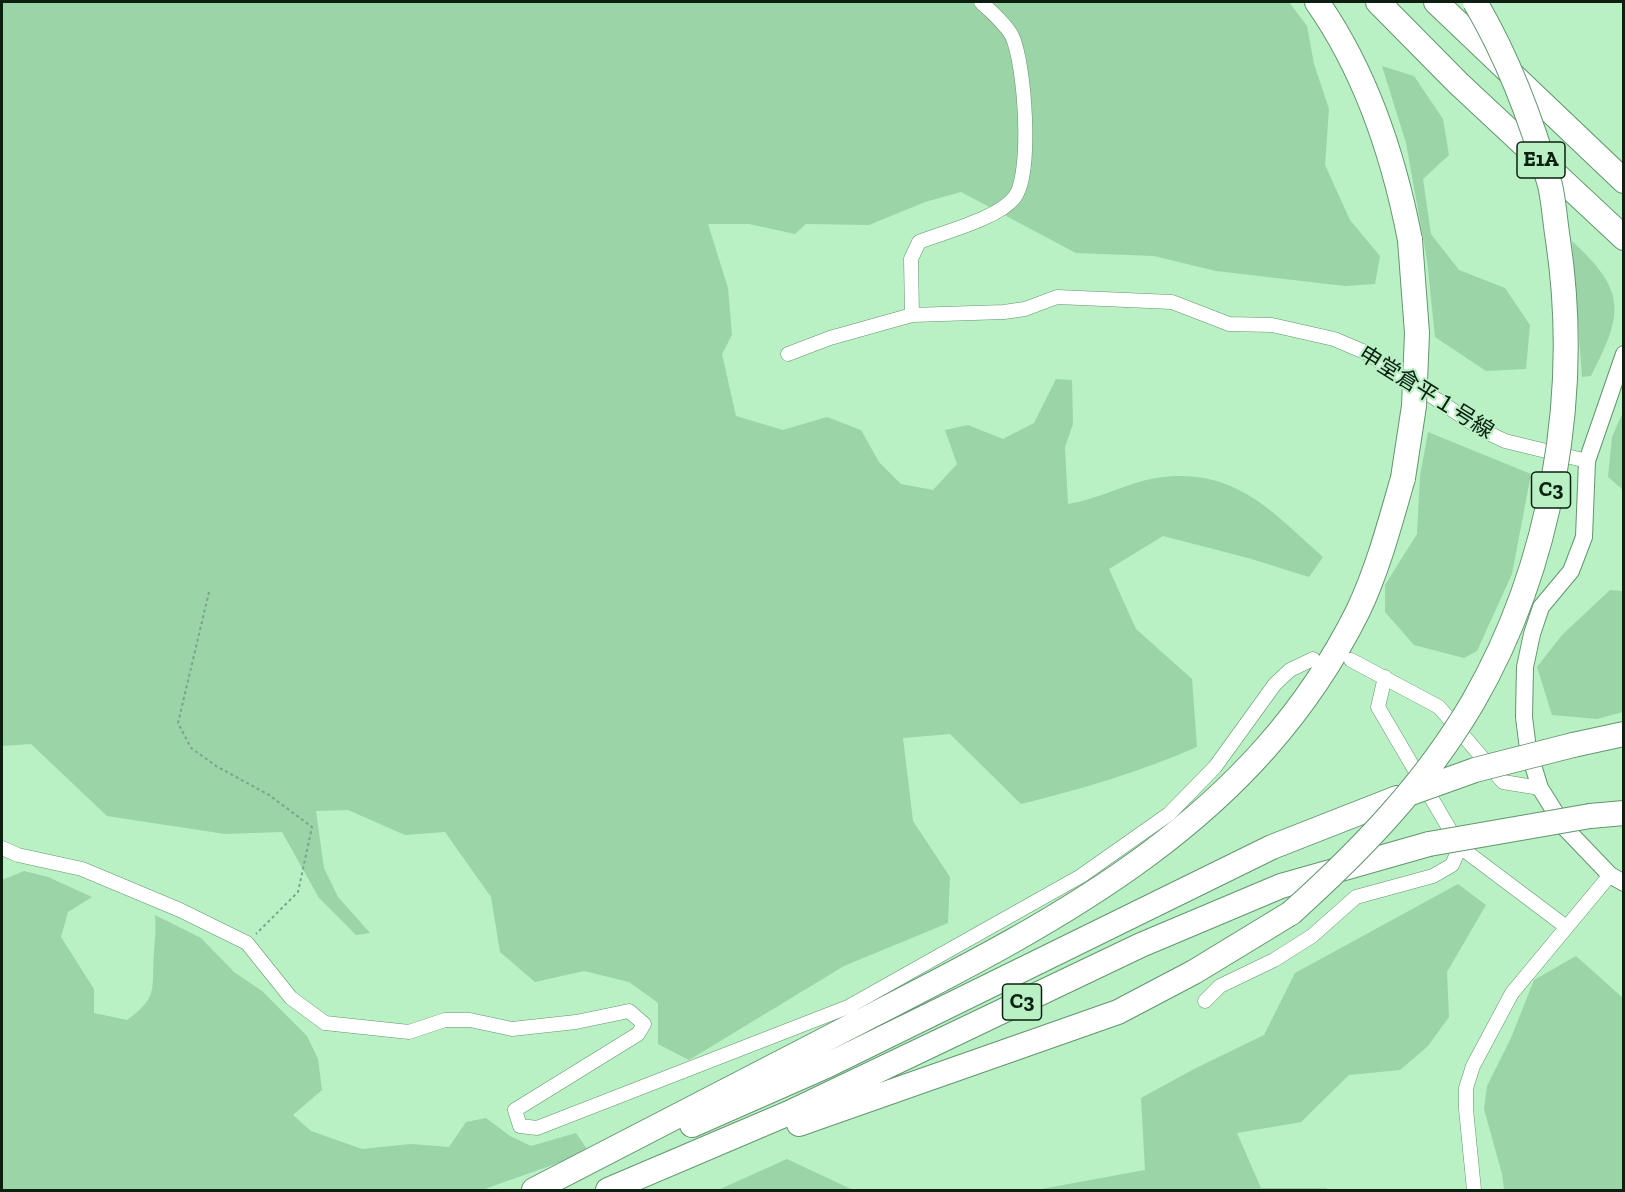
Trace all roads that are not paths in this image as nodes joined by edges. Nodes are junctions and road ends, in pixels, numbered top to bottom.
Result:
1 (981, 2) edge
2 (1378, 2) edge
3 (1436, 2) edge
4 (1475, 2) edge
5 (1320, 5) edge
6 (1623, 181) edge
7 (1623, 238) edge
8 (912, 315) junction
9 (788, 354) dead end
10 (1623, 354) edge
11 (1587, 461) junction
12 (1313, 659) dead end
13 (1351, 660) dead end
14 (1386, 677) junction
15 (1623, 734) edge
16 (1540, 788) junction
17 (1623, 813) edge
18 (1460, 847) junction
19 (2, 848) edge
20 (1617, 879) edge
21 (1565, 926) junction
22 (1205, 1001) dead end
23 (616, 1187) edge
24 (534, 1191) edge
25 (543, 1191) edge
26 (1474, 1191) edge

1 - 8 street
2 - 7 highway, E1A, bridge
3 - 6 highway, E1A, bridge
4 - 23 highway, C3, bridge
5 - 24 highway, bridge
8 - 9 street, 申堂倉平１号線
8 - 11 street, 申堂倉平１号線
10 - 11 street
11 - 16 street
12 - 19 street
13 - 14 street
14 - 16 street
14 - 18 street
15 - 25 highway, bridge
16 - 20 street
17 - 23 highway, C3, bridge
18 - 21 street
18 - 22 street
20 - 21 street
21 - 26 street

